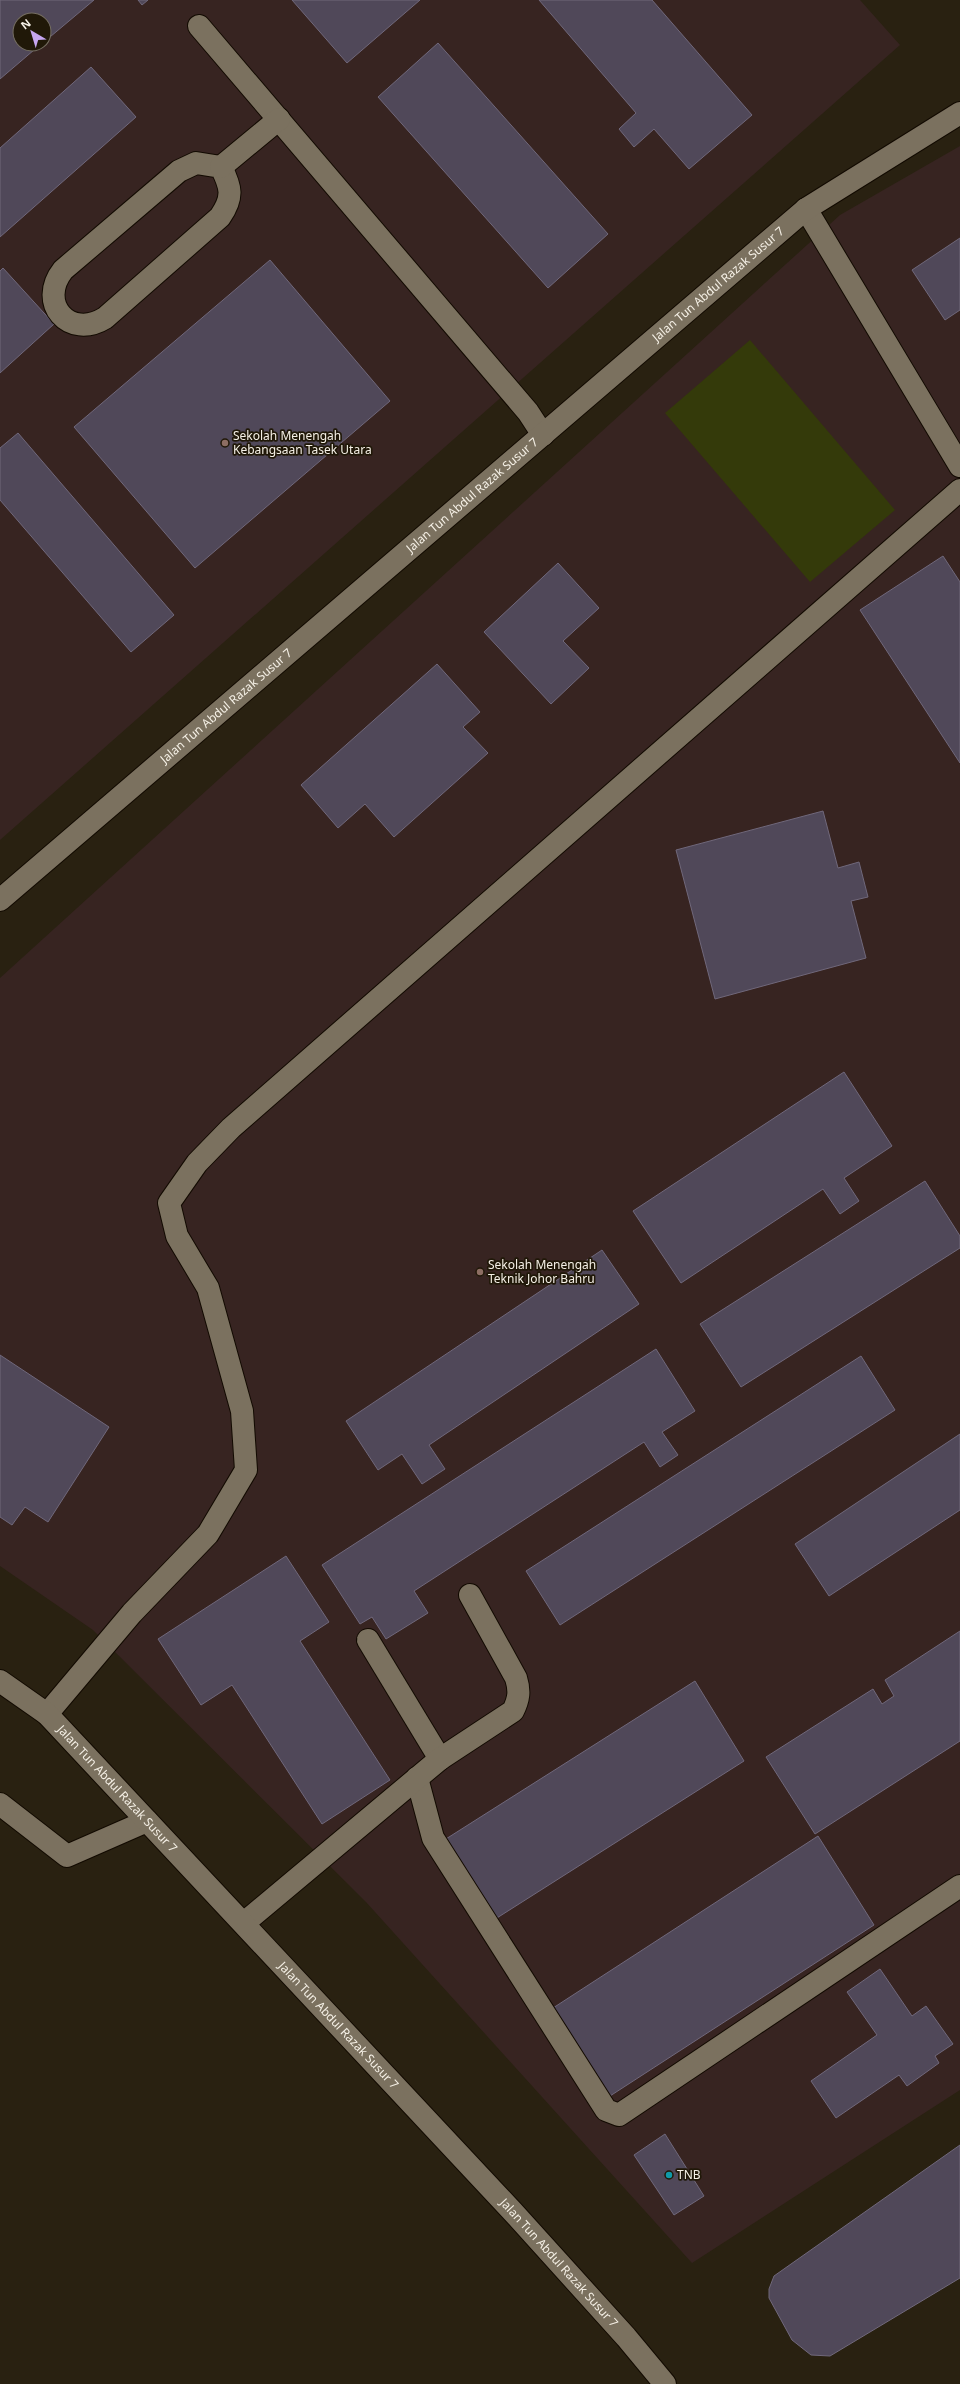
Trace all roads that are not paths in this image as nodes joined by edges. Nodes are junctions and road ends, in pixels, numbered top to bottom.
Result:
1 (199, 26) dead end
2 (960, 112) edge
3 (279, 119) junction
4 (221, 167) junction
5 (806, 209) junction
6 (543, 435) junction
7 (960, 466) edge
8 (960, 490) edge
9 (0, 900) edge
10 (470, 1595) dead end
11 (368, 1640) dead end
12 (0, 1681) edge
13 (47, 1714) junction
14 (440, 1759) junction
15 (417, 1778) junction
16 (0, 1804) edge
17 (147, 1821) junction
18 (960, 1886) edge
19 (244, 1922) junction
20 (664, 2384) edge

1 - 3 street
2 - 5 street, Jalan Tun Abdul Razak Susur 7
3 - 4 street
3 - 6 street
4 - 4 street
5 - 6 street, Jalan Tun Abdul Razak Susur 7
5 - 7 street
6 - 9 street, Jalan Tun Abdul Razak Susur 7
8 - 13 street
10 - 14 street
11 - 14 street
12 - 13 street, Jalan Tun Abdul Razak Susur 7
13 - 17 street, Jalan Tun Abdul Razak Susur 7
14 - 15 street
15 - 18 street
15 - 19 street
16 - 17 street
17 - 19 street, Jalan Tun Abdul Razak Susur 7
19 - 20 street, Jalan Tun Abdul Razak Susur 7

